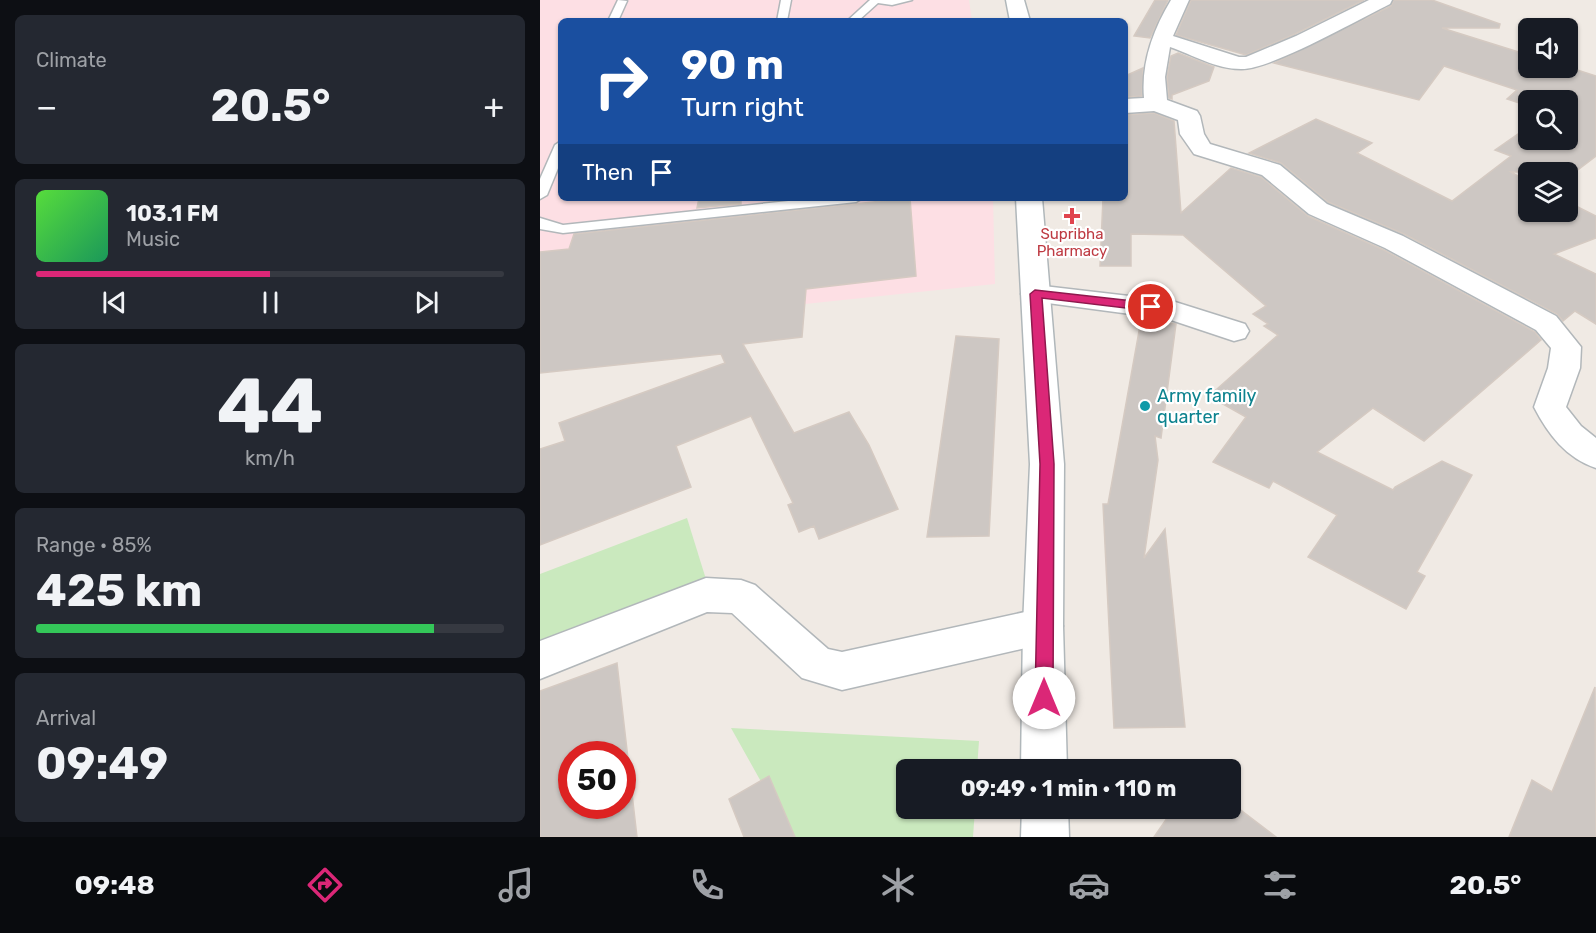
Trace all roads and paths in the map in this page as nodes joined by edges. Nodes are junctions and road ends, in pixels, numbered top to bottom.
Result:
1 (786, 0) edge
2 (876, 0) edge
3 (907, 0) edge
4 (1015, 0) edge
5 (1180, 0) edge
6 (1383, 0) edge
7 (622, 1) edge
8 (615, 18) edge
9 (783, 18) edge
10 (855, 18) edge
11 (1019, 18) edge
12 (1162, 39) junction
13 (1156, 104) junction
14 (1128, 106) edge
15 (558, 152) edge
16 (540, 195) edge
17 (826, 201) edge
18 (1029, 201) edge
19 (540, 222) edge
20 (1035, 294) junction
21 (1234, 331) dead end
22 (1596, 454) edge
23 (1043, 626) junction
24 (540, 660) edge
25 (1044, 759) edge
26 (1045, 819) edge
27 (1045, 837) edge

1 - 9 lane
2 - 3 lane
2 - 10 lane
4 - 11 street
5 - 12 street
6 - 12 street
7 - 8 lane
12 - 13 street
13 - 14 street
13 - 22 street
15 - 16 lane
17 - 19 lane
18 - 20 street
20 - 21 street
20 - 23 street
23 - 24 street
23 - 25 street
26 - 27 street

